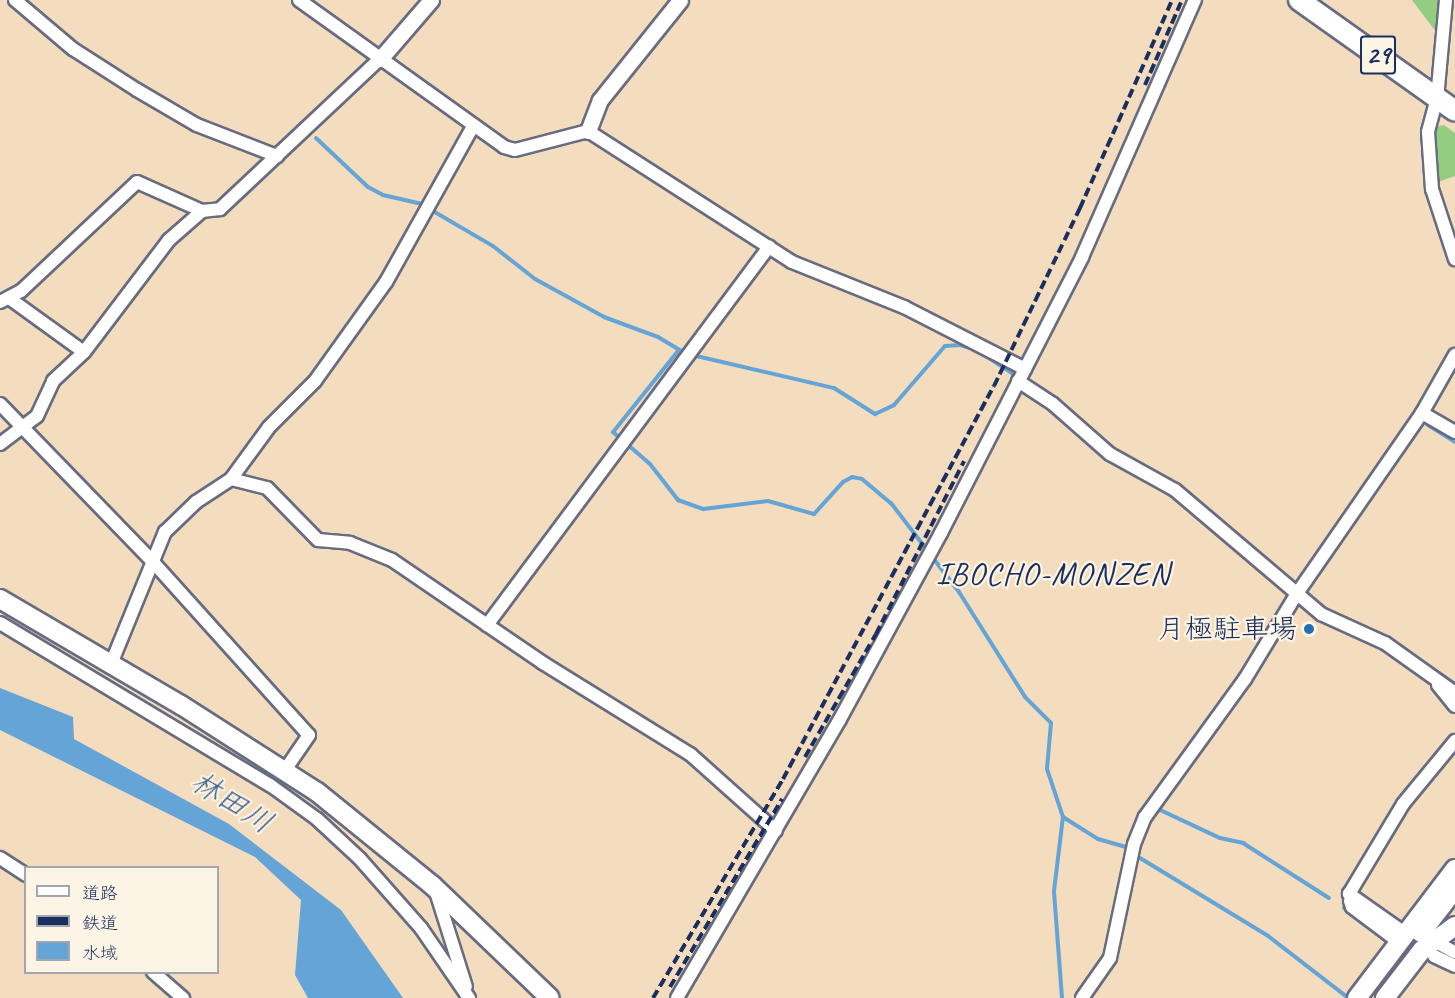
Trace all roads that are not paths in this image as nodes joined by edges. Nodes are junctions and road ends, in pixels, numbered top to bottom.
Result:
1 (15, 0) edge
2 (299, 0) edge
3 (431, 0) edge
4 (680, 0) edge
5 (1195, 0) edge
6 (1299, 0) edge
7 (1446, 0) edge
8 (380, 59) junction
9 (1437, 98) junction
10 (1455, 111) edge
11 (472, 128) junction
12 (588, 131) junction
13 (277, 156) junction
14 (202, 211) junction
15 (769, 247) junction
16 (1455, 259) edge
17 (5, 300) edge
18 (84, 352) junction
19 (1455, 355) edge
20 (1025, 369) junction
21 (1018, 381) junction
22 (0, 404) edge
23 (1422, 413) junction
24 (23, 428) junction
25 (1455, 432) edge
26 (0, 444) edge
27 (231, 479) junction
28 (153, 562) junction
29 (1296, 595) junction
30 (0, 599) edge
31 (0, 623) edge
32 (487, 625) junction
33 (111, 664) junction
34 (1432, 677) junction
35 (1455, 693) edge
36 (1455, 706) edge
37 (1455, 741) edge
38 (285, 770) junction
39 (776, 831) junction
40 (0, 858) edge
41 (1455, 869) edge
42 (24, 874) edge
43 (432, 885) junction
44 (1454, 890) edge
45 (1455, 926) edge
46 (1399, 936) junction
47 (1433, 948) junction
48 (1455, 952) edge
49 (1455, 966) edge
50 (155, 974) edge
51 (469, 997) edge
52 (183, 998) edge
53 (550, 998) edge
54 (676, 998) edge
55 (1082, 998) edge
56 (1357, 998) edge
57 (1370, 998) edge
58 (1385, 998) edge

1 - 13 street
2 - 8 street
3 - 8 street
4 - 12 street
5 - 20 street
6 - 9 main road, 29
7 - 9 street
8 - 11 street
8 - 13 street
9 - 10 main road, 29
9 - 16 street
11 - 12 street
11 - 27 street
12 - 15 street
13 - 14 street
14 - 17 street
14 - 18 street
15 - 20 street
15 - 32 street
17 - 18 street
18 - 24 street
19 - 23 street
20 - 21 street
21 - 29 street
21 - 39 street
22 - 24 street
23 - 25 street
23 - 29 street
24 - 26 street
24 - 28 street
27 - 28 street
27 - 32 street
28 - 33 street
28 - 38 street
29 - 34 street
29 - 55 street
30 - 33 main road
31 - 51 street
32 - 39 street
33 - 38 main road
34 - 35 street
34 - 36 street
37 - 46 street
38 - 43 main road
39 - 54 street
40 - 42 street
41 - 46 main road
43 - 51 street
43 - 53 main road
44 - 57 main road
45 - 47 main road
46 - 56 main road
47 - 48 street
47 - 49 street
47 - 58 main road
50 - 52 street

